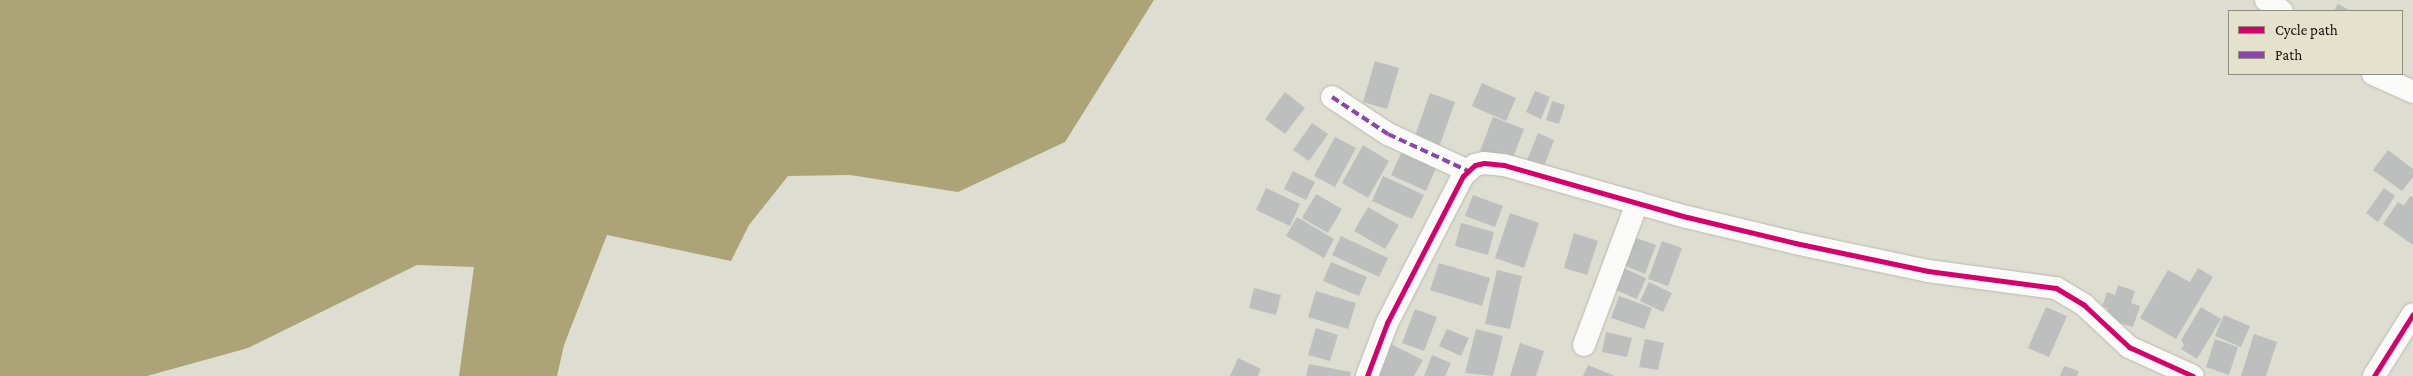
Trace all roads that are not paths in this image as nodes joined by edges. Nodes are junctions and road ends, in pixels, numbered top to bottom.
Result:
1 (2266, 0) edge
2 (2281, 10) edge
3 (2375, 75) edge
4 (2413, 92) edge
5 (1332, 97) dead end
6 (1468, 171) junction
7 (1637, 203) junction
8 (2413, 314) edge
9 (1584, 345) dead end
10 (1367, 376) edge
11 (2193, 376) edge
12 (2374, 376) edge

1 - 2 street
3 - 4 street
5 - 6 street
6 - 7 street
6 - 10 street
7 - 9 street
7 - 11 street
8 - 12 street

